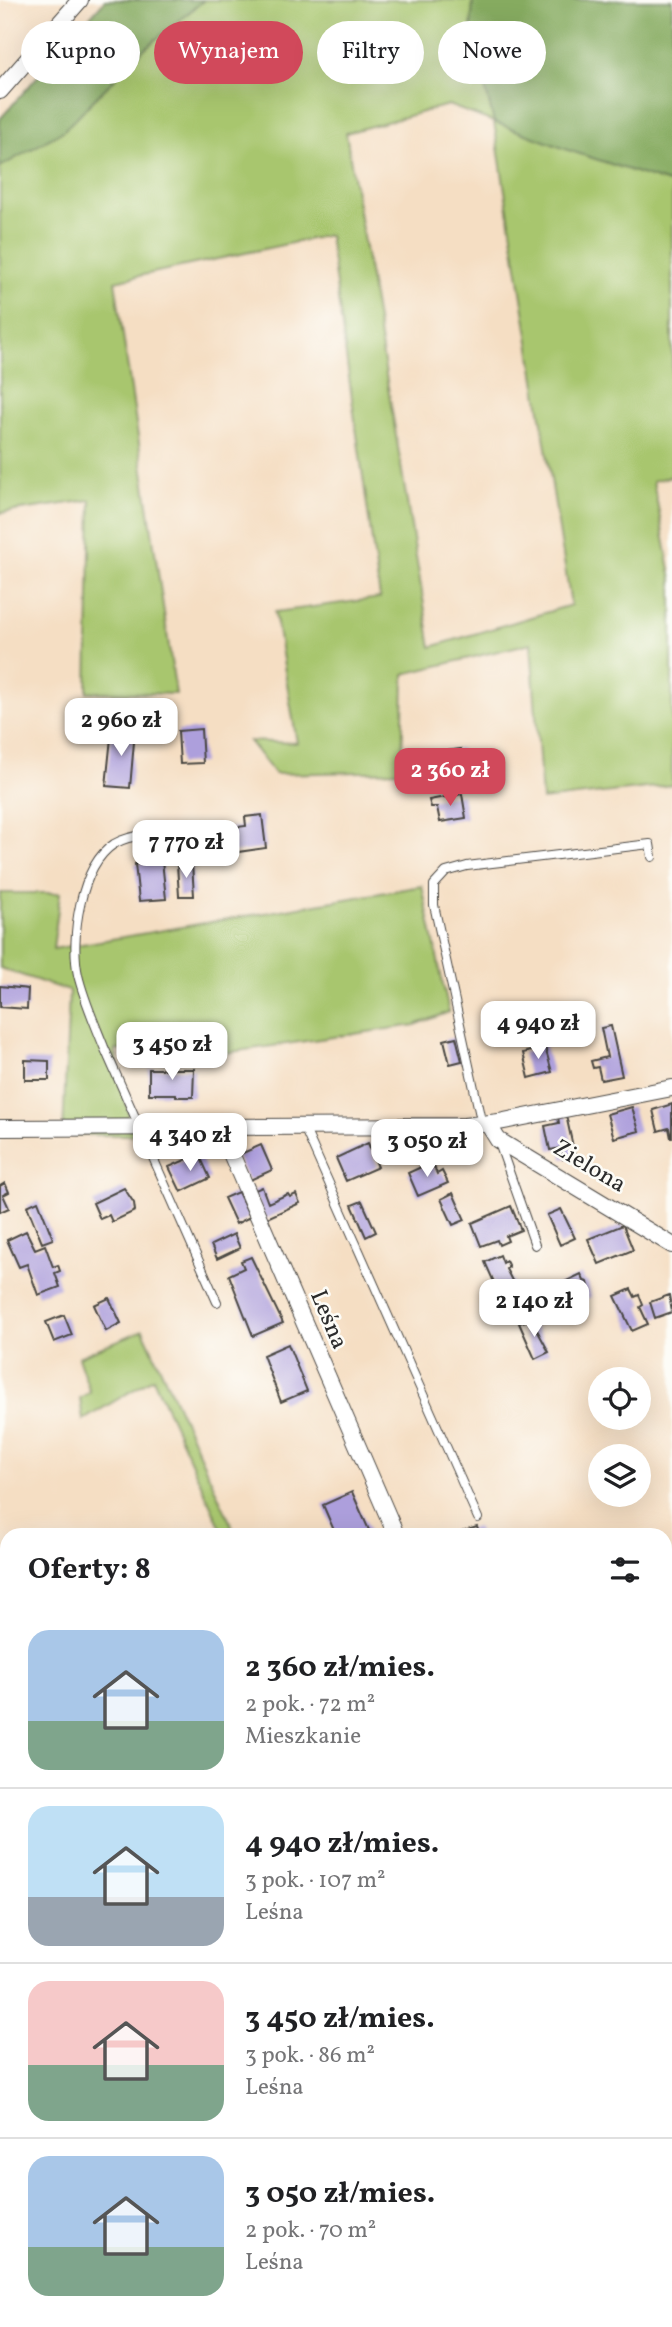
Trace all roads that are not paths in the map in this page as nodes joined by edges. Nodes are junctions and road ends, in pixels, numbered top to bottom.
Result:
1 (80, 0) edge
2 (0, 91) edge
3 (145, 835) dead end
4 (652, 857) dead end
5 (672, 1088) edge
6 (485, 1124) junction
7 (304, 1127) junction
8 (0, 1128) edge
9 (220, 1128) junction
10 (139, 1129) junction
11 (498, 1140) junction
12 (536, 1245) dead end
13 (672, 1245) edge
14 (217, 1302) dead end
15 (478, 1518) dead end
16 (393, 1528) edge

1 - 2 street
3 - 10 lane
4 - 6 lane
5 - 6 street
6 - 7 street
6 - 11 street, Zielona
7 - 9 street
7 - 15 lane
8 - 10 street
9 - 10 street
9 - 16 street, Leśna
10 - 14 lane
11 - 12 lane
11 - 13 street, Zielona

